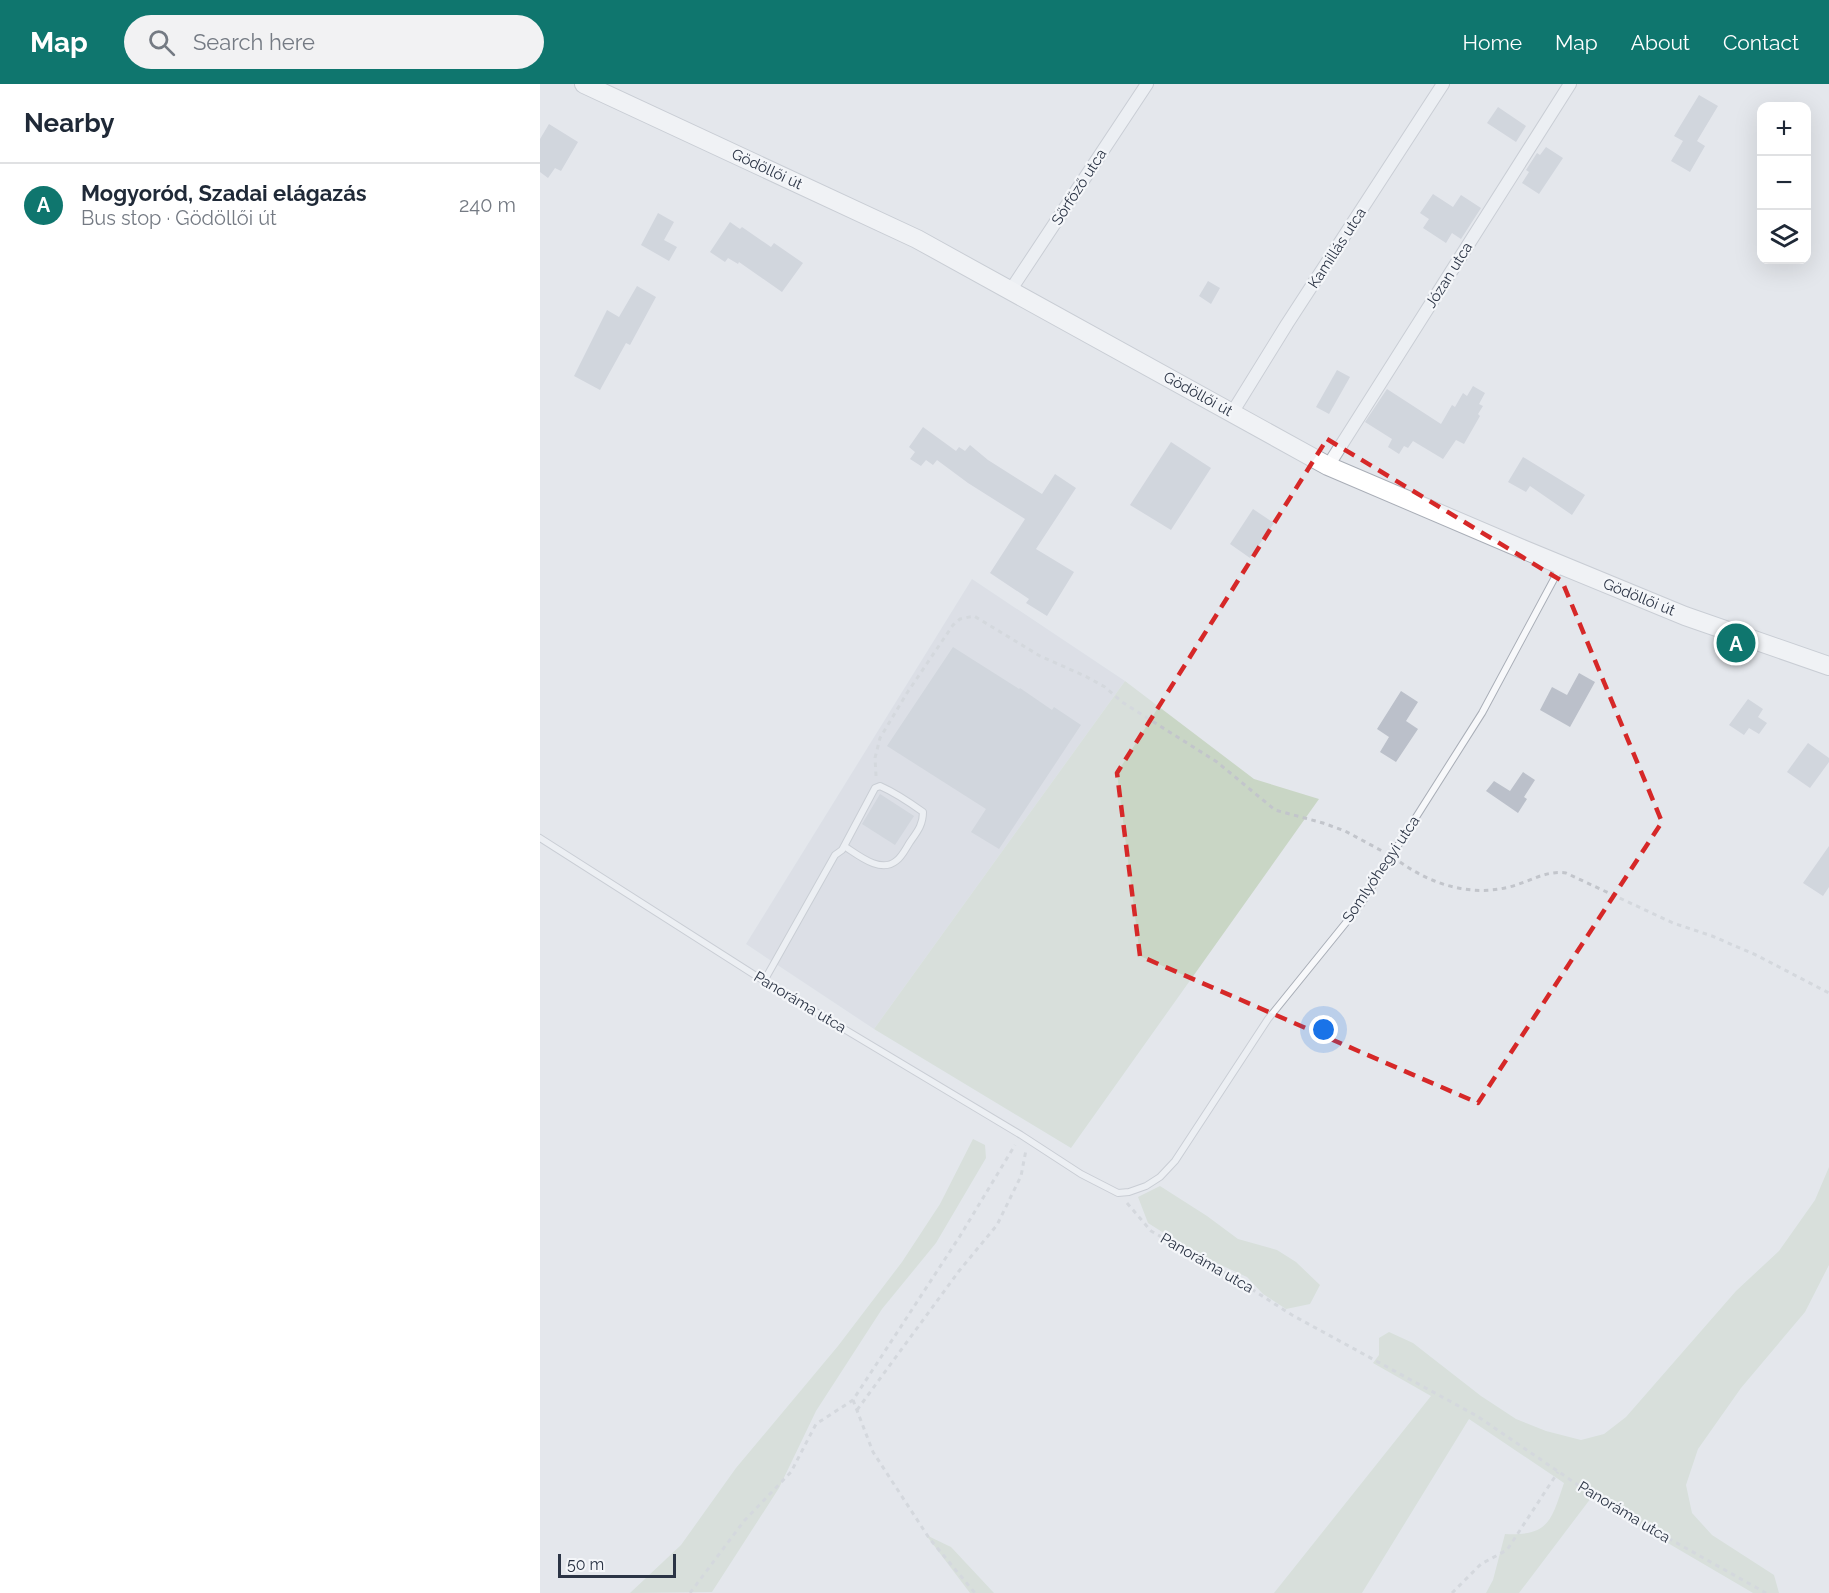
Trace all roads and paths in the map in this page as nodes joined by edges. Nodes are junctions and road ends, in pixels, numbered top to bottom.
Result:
1 (584, 84) edge
2 (1147, 84) edge
3 (1443, 84) edge
4 (1570, 84) edge
5 (1010, 291) junction
6 (1232, 413) junction
7 (1328, 466) junction
8 (1561, 565) junction
9 (1829, 666) edge
10 (878, 787) junction
11 (540, 838) edge
12 (844, 846) junction
13 (1390, 855) junction
14 (764, 981) junction
15 (1829, 993) edge
16 (1021, 1136) junction
17 (1030, 1142) junction
18 (1118, 1193) junction
19 (853, 1400) junction
20 (857, 1410) junction
21 (1558, 1472) junction
22 (690, 1593) edge
23 (975, 1593) edge
24 (1452, 1593) edge
25 (1766, 1593) edge

1 - 5 main road, Gödöllői út
2 - 5 street, Sörfőző utca
3 - 6 street, Kamillás utca
4 - 7 street, Józan utca
5 - 6 main road, Gödöllői út
6 - 7 main road, Gödöllői út
7 - 8 main road, Gödöllői út
8 - 9 main road, Gödöllői út
8 - 13 lane, Somlyóhegyi utca
10 - 12 lane
10 - 12 lane
10 - 13 path
11 - 14 lane, Panoráma utca
12 - 14 lane
13 - 15 path
13 - 18 lane, Somlyóhegyi utca
14 - 16 lane, Panoráma utca
16 - 17 lane, Panoráma utca
16 - 19 path
17 - 18 lane, Panoráma utca
17 - 20 path
18 - 21 path, Panoráma utca
19 - 20 path
19 - 22 path
20 - 23 path
21 - 24 path
21 - 25 path, Panoráma utca

